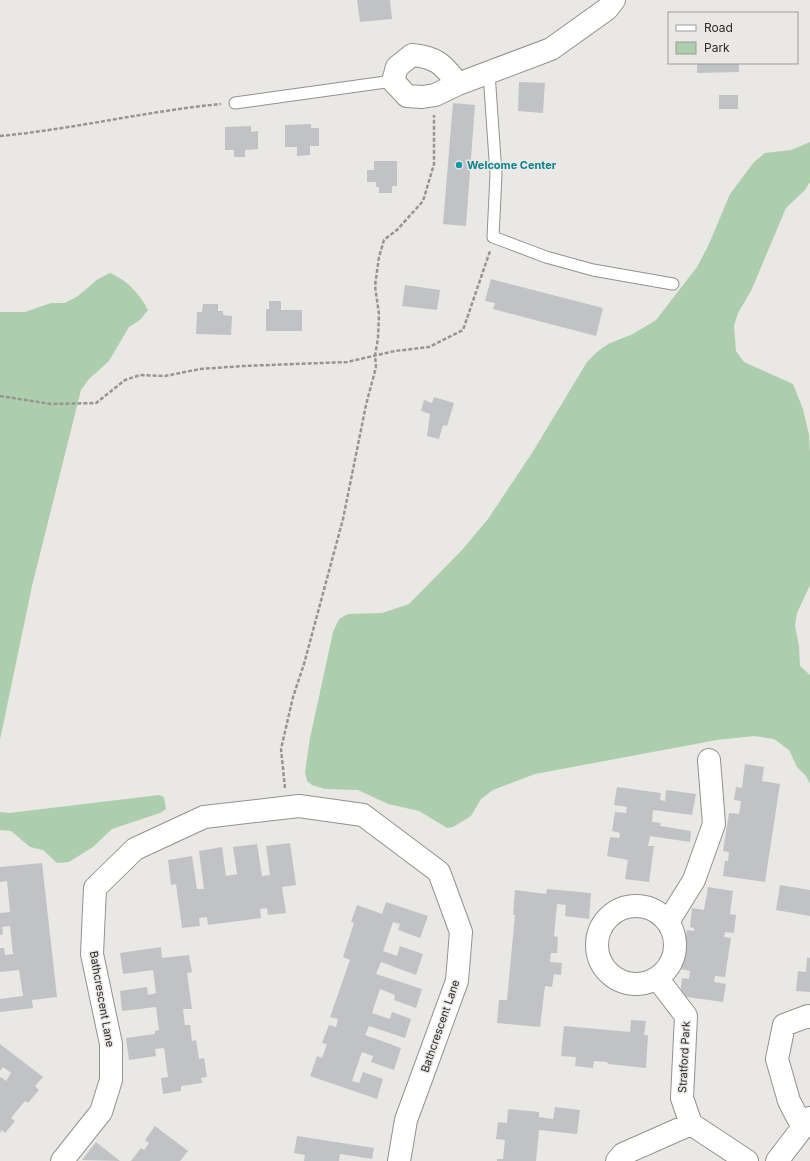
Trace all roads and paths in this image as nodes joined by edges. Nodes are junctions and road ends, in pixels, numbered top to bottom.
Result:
1 (614, 0) edge
2 (489, 73) junction
3 (393, 82) junction
4 (458, 84) junction
5 (435, 95) junction
6 (235, 103) joint
7 (0, 136) edge
8 (493, 237) junction
9 (673, 284) dead end
10 (375, 356) junction
11 (0, 396) edge
12 (709, 760) dead end
13 (287, 808) junction
14 (668, 922) junction
15 (657, 978) junction
16 (810, 1016) edge
17 (692, 1124) junction
18 (808, 1125) edge
19 (62, 1161) edge
20 (399, 1161) edge
21 (617, 1161) edge
22 (747, 1161) edge
23 (777, 1161) edge

1 - 2 street
2 - 4 street
2 - 8 lane
3 - 4 street
3 - 5 street
3 - 6 lane
4 - 5 street
5 - 10 path
6 - 7 path
8 - 9 lane
8 - 10 path
10 - 11 path
10 - 13 path
12 - 14 street
13 - 19 street, Bathcrescent Lane
13 - 20 street, Bathcrescent Lane
14 - 15 street
14 - 15 street
15 - 17 street, Stratford Park
16 - 18 street
17 - 21 street
17 - 22 street
18 - 23 street

